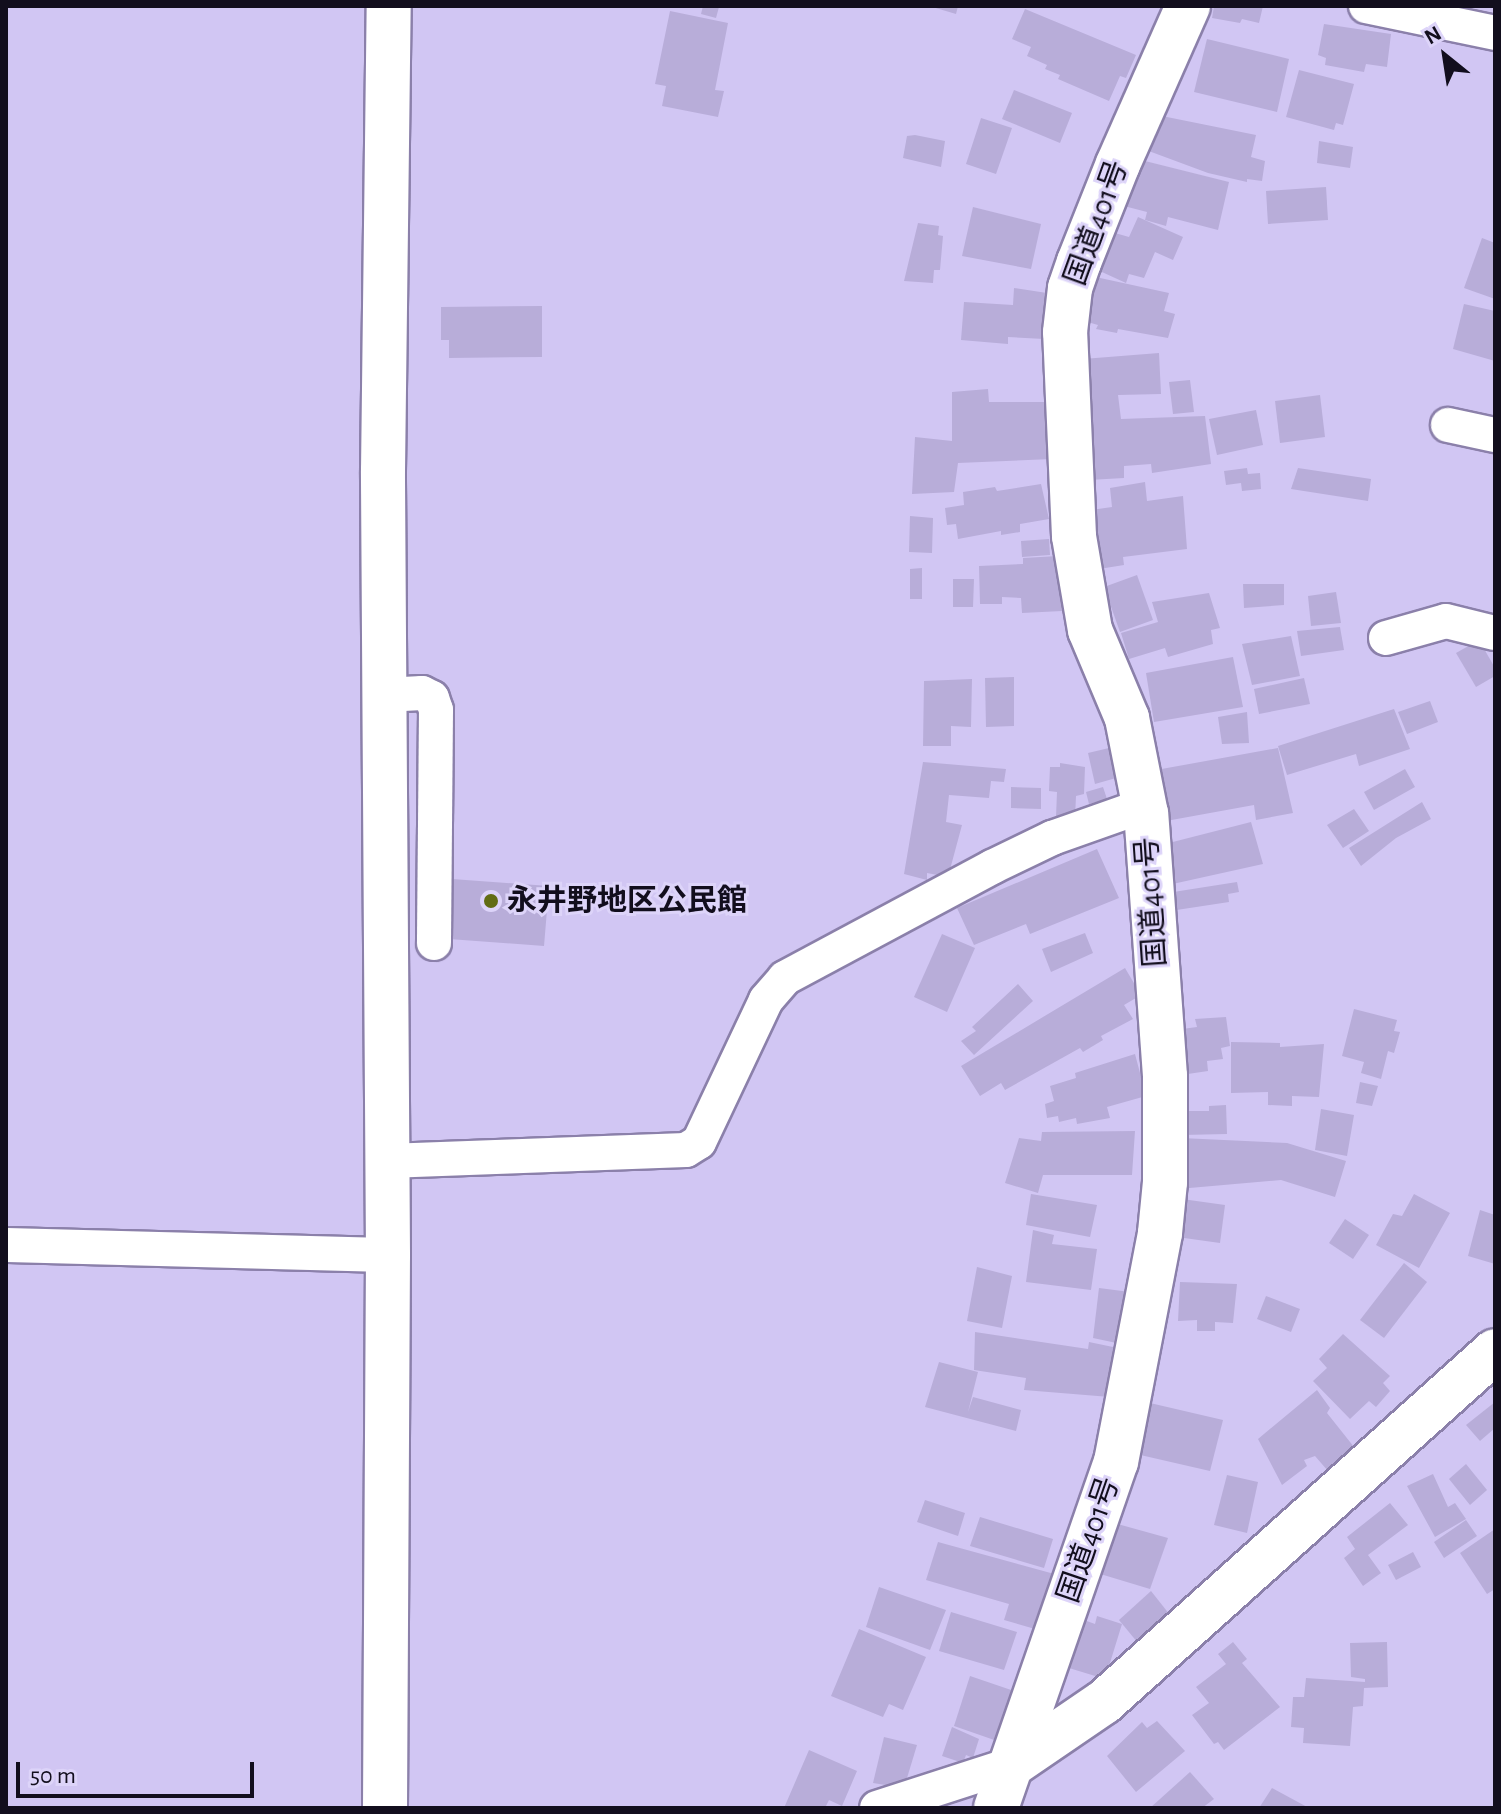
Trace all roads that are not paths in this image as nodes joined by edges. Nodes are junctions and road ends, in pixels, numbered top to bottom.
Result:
1 (389, 6) edge
2 (1188, 6) edge
3 (1366, 6) edge
4 (1495, 33) edge
5 (1448, 425) dead end
6 (1495, 435) edge
7 (1495, 633) edge
8 (1386, 638) dead end
9 (384, 695) junction
10 (1145, 805) junction
11 (434, 943) dead end
12 (387, 1161) junction
13 (6, 1245) edge
14 (388, 1255) junction
15 (1495, 1351) edge
16 (1013, 1764) junction
17 (385, 1808) edge
18 (877, 1808) edge
19 (996, 1808) edge

1 - 9 main road
2 - 10 main road, 国道401号
3 - 4 street
5 - 6 street
7 - 8 street
9 - 11 street
9 - 12 main road
10 - 12 street
10 - 16 main road, 国道401号
12 - 14 main road
13 - 14 street
14 - 17 main road
15 - 16 main road
16 - 18 street
16 - 19 main road, 国道401号

